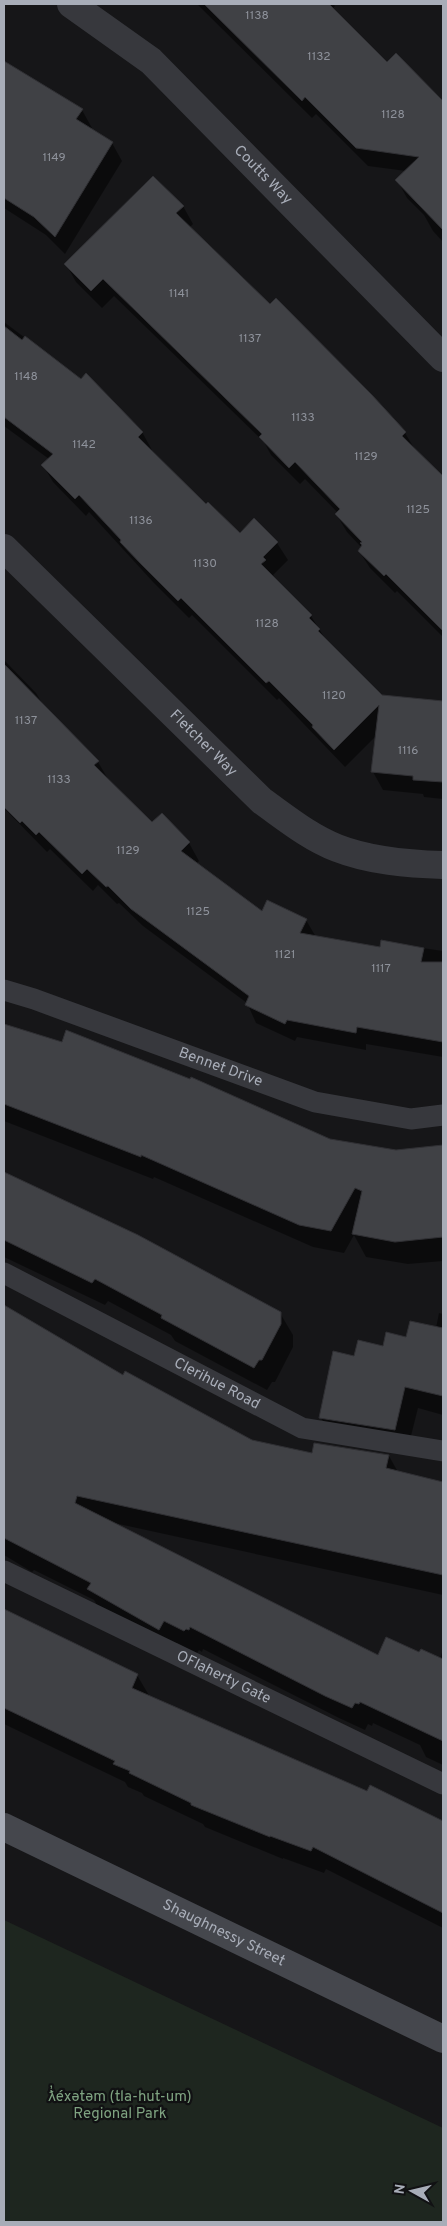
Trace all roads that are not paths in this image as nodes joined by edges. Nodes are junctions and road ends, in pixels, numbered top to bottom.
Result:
1 (71, 4) edge
2 (443, 358) edge
3 (4, 548) edge
4 (443, 865) edge
5 (4, 990) edge
6 (443, 1115) edge
7 (4, 1273) edge
8 (443, 1451) edge
9 (4, 1571) edge
10 (443, 1784) edge
11 (4, 1828) edge
12 (443, 2039) edge

1 - 2 street, Coutts Way
3 - 4 street, Fletcher Way
5 - 6 lane, Bennet Drive
7 - 8 lane, Clerihue Road
9 - 10 lane, OFlaherty Gate
11 - 12 main road, Shaughnessy Street

